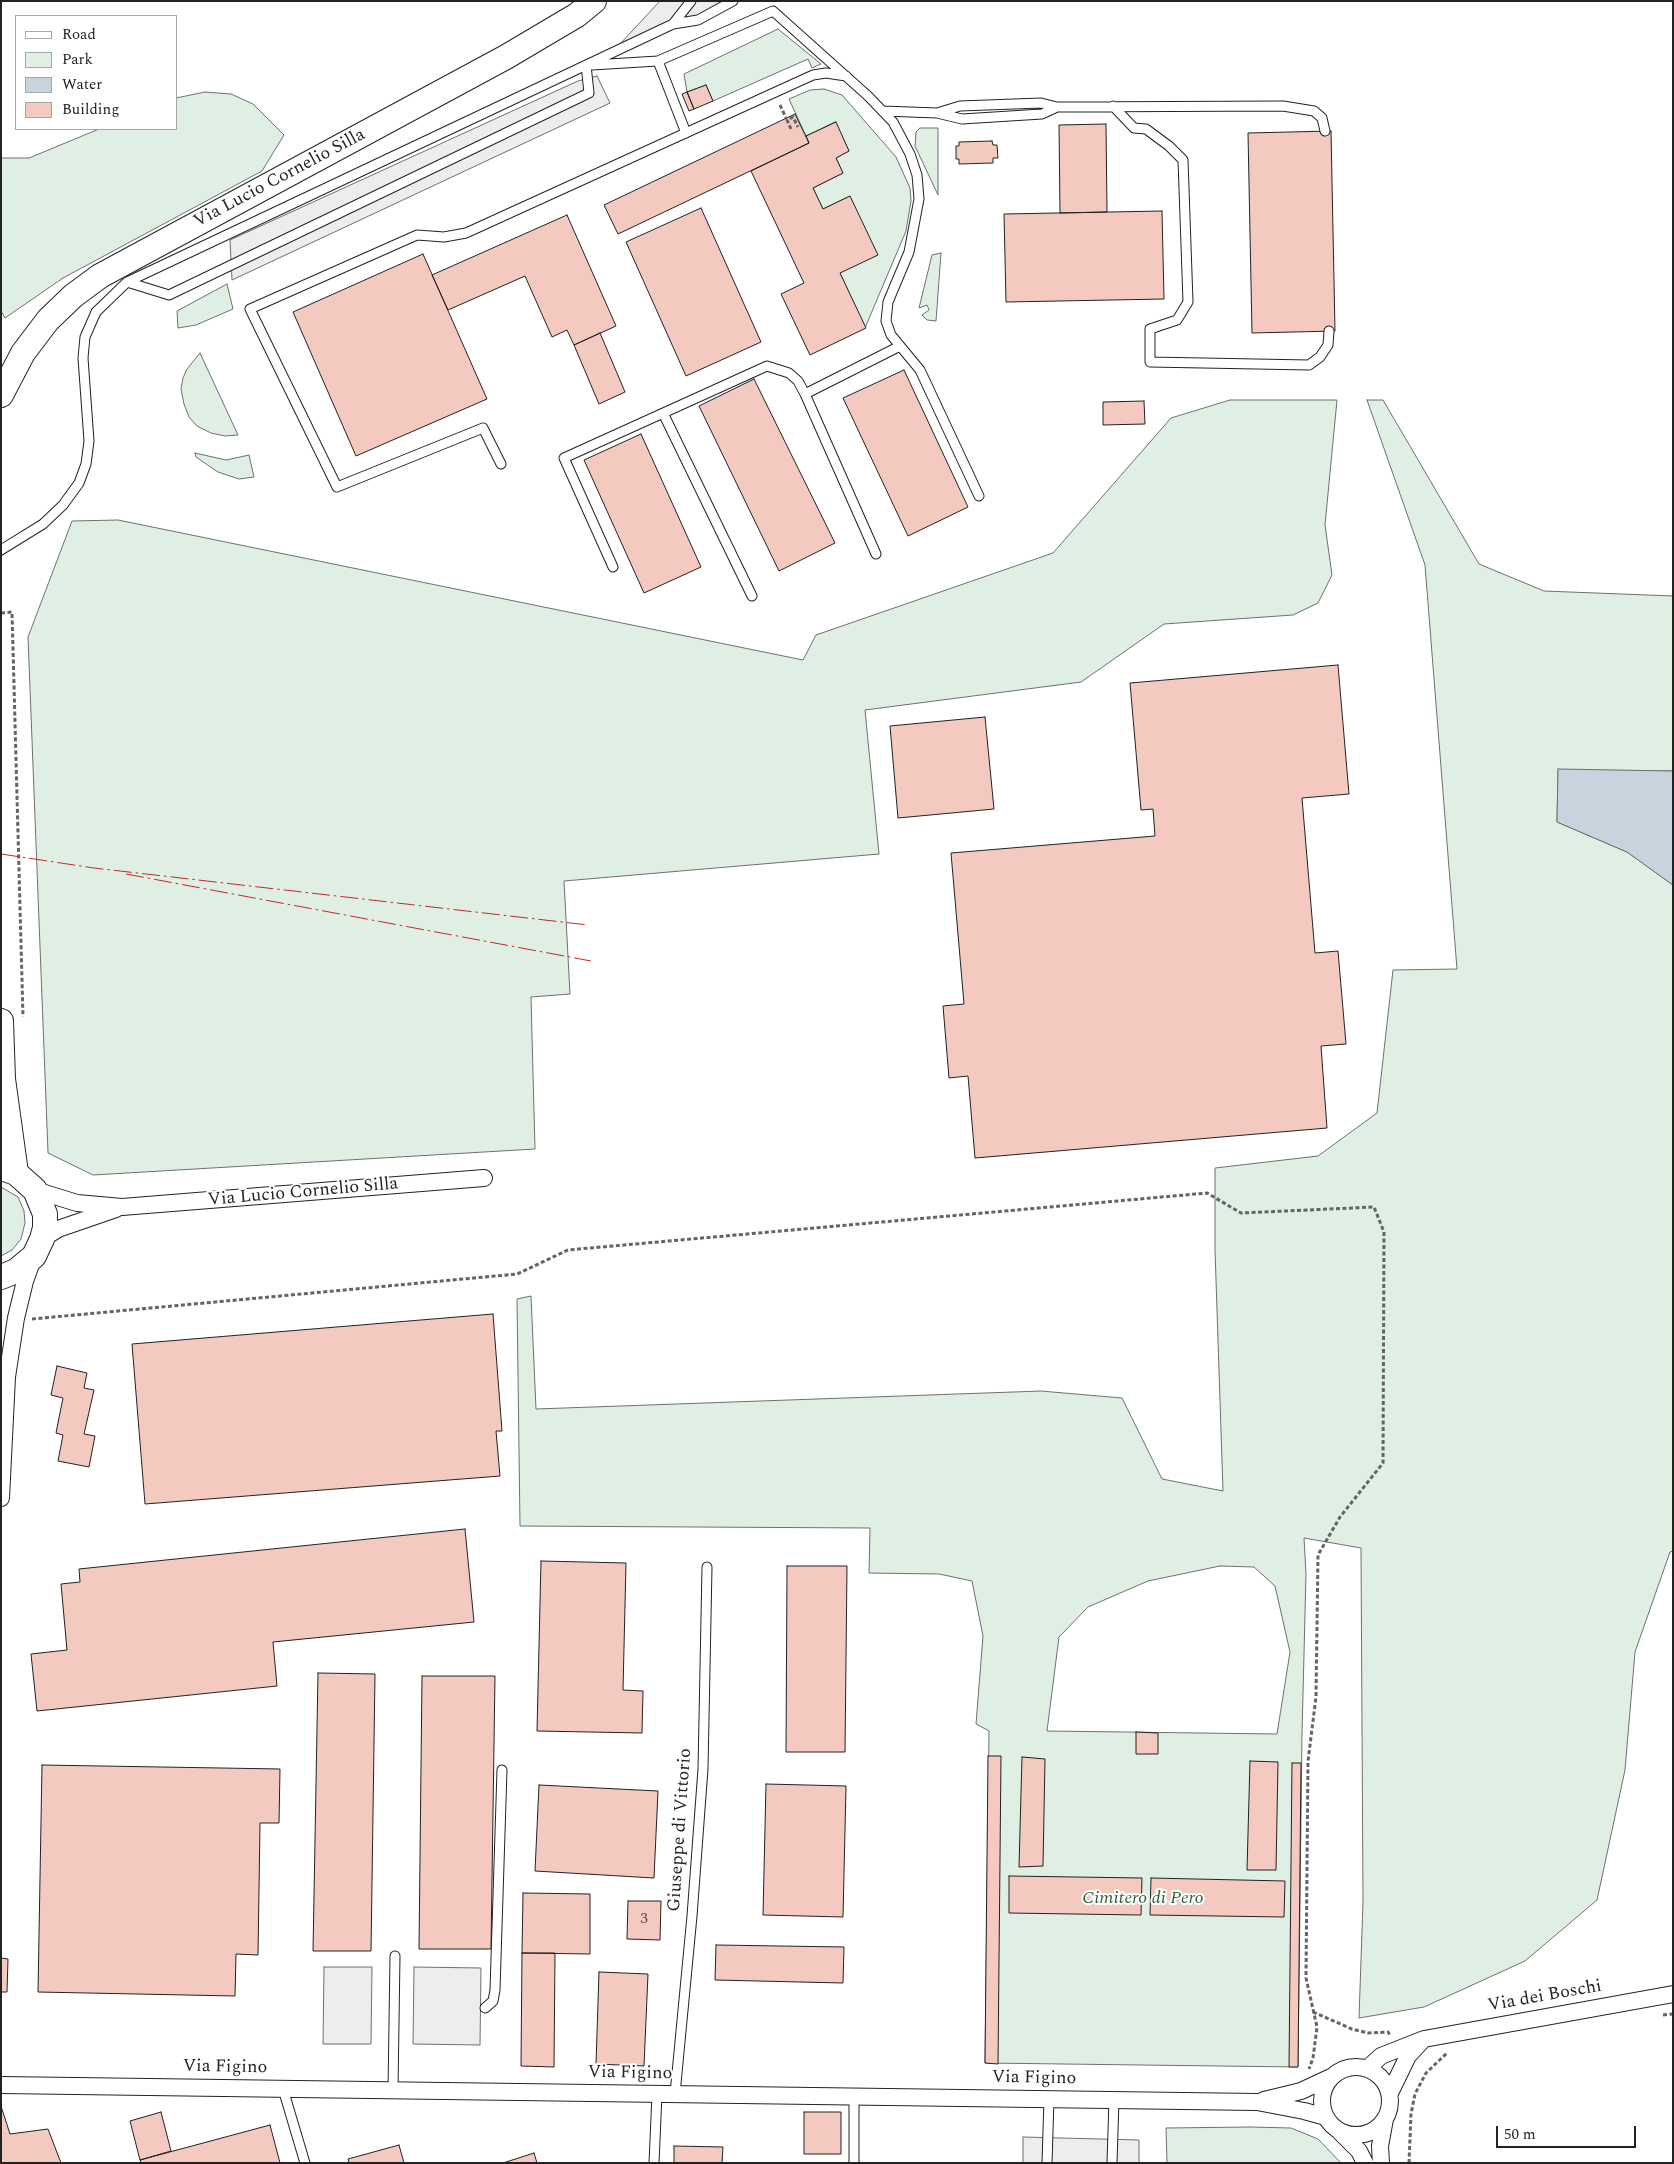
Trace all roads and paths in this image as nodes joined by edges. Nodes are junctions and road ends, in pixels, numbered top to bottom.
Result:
1 (594, 1) edge
2 (691, 1) edge
3 (733, 1) edge
4 (672, 24) junction
5 (658, 61) junction
6 (586, 65) junction
7 (846, 76) junction
8 (1113, 106) junction
9 (1057, 107) junction
10 (882, 111) junction
11 (937, 113) junction
12 (798, 127) dead end
13 (791, 130) dead end
14 (1326, 131) dead end
15 (686, 133) junction
16 (127, 282) junction
17 (1329, 331) dead end
18 (900, 346) junction
19 (805, 394) junction
20 (1, 396) edge
21 (663, 413) junction
22 (501, 464) dead end
23 (979, 496) dead end
24 (1, 550) edge
25 (876, 554) dead end
26 (613, 568) dead end
27 (752, 596) dead end
28 (1, 612) edge
29 (12, 1024) edge
30 (2, 1081) edge
31 (8, 1171) edge
32 (484, 1178) dead end
33 (35, 1190) junction
34 (122, 1207) junction
35 (38, 1248) junction
36 (1, 1277) edge
37 (16, 1318) junction
38 (1, 1354) edge
39 (8, 1377) junction
40 (1, 1498) edge
41 (707, 1567) dead end
42 (502, 1770) dead end
43 (395, 1956) dead end
44 (1673, 1994) edge
45 (485, 2008) dead end
46 (1313, 2012) junction
47 (1673, 2014) edge
48 (1653, 2017) dead end
49 (1453, 2049) dead end
50 (1404, 2052) junction
51 (1368, 2068) junction
52 (1429, 2070) junction
53 (1308, 2074) dead end
54 (1331, 2077) junction
55 (1, 2085) edge
56 (283, 2089) junction
57 (393, 2090) junction
58 (1390, 2093) junction
59 (657, 2094) junction
60 (675, 2094) junction
61 (854, 2097) junction
62 (1049, 2099) junction
63 (1114, 2100) junction
64 (1257, 2102) junction
65 (1326, 2117) junction
66 (1385, 2119) junction
67 (1338, 2130) junction
68 (306, 2163) edge
69 (654, 2163) edge
70 (854, 2163) edge
71 (1047, 2163) edge
72 (1112, 2163) edge
73 (1365, 2163) edge
74 (1382, 2163) edge
75 (1409, 2163) edge

1 - 20 street, Via Lucio Cornelio Silla
2 - 4 lane
3 - 4 lane
4 - 6 lane, Via Lucio Cornelio Silla
5 - 6 lane
5 - 7 lane
5 - 15 lane
6 - 16 lane, Via Lucio Cornelio Silla
6 - 16 lane
7 - 10 lane
7 - 15 lane
8 - 9 lane
8 - 14 lane
8 - 17 lane
9 - 11 lane
9 - 11 lane
10 - 11 lane
10 - 18 lane
12 - 13 path
15 - 22 lane
16 - 24 lane, Via Lucio Cornelio Silla
18 - 19 lane
18 - 23 lane
19 - 21 lane
19 - 25 lane
21 - 26 lane
21 - 27 lane
28 - 29 path
29 - 30 street, Via Lucio Cornelio Silla
30 - 31 street, Via Lucio Cornelio Silla
31 - 33 street, Via Lucio Cornelio Silla
32 - 34 street, Via Lucio Cornelio Silla
33 - 34 street, Via Lucio Cornelio Silla
33 - 35 street, Via Lucio Cornelio Silla
34 - 35 street, Via Lucio Cornelio Silla
35 - 36 street, Via Lucio Cornelio Silla
35 - 37 street
37 - 39 street
37 - 46 path
38 - 39 street
39 - 40 street
41 - 60 lane, Giuseppe di Vittorio
42 - 45 lane
43 - 57 lane
44 - 50 street, Via dei Boschi
46 - 50 path
46 - 53 path
47 - 48 path
49 - 52 path
50 - 51 street, Via dei Boschi
50 - 52 path
50 - 58 street, Via dei Boschi
51 - 54 street
51 - 58 street
52 - 75 path
54 - 64 street, Via Figino
54 - 65 street
55 - 56 street, Via Figino
56 - 57 street, Via Figino
56 - 68 lane
57 - 59 street, Via Figino
58 - 66 street
59 - 60 street, Via Figino
59 - 69 lane
60 - 61 street, Via Figino
61 - 62 street, Via Figino
61 - 70 lane
62 - 63 street, Via Figino
62 - 71 lane
63 - 64 street, Via Figino
63 - 72 lane
64 - 65 street, Via Figino
65 - 67 street
66 - 67 street
66 - 74 street
67 - 73 street

